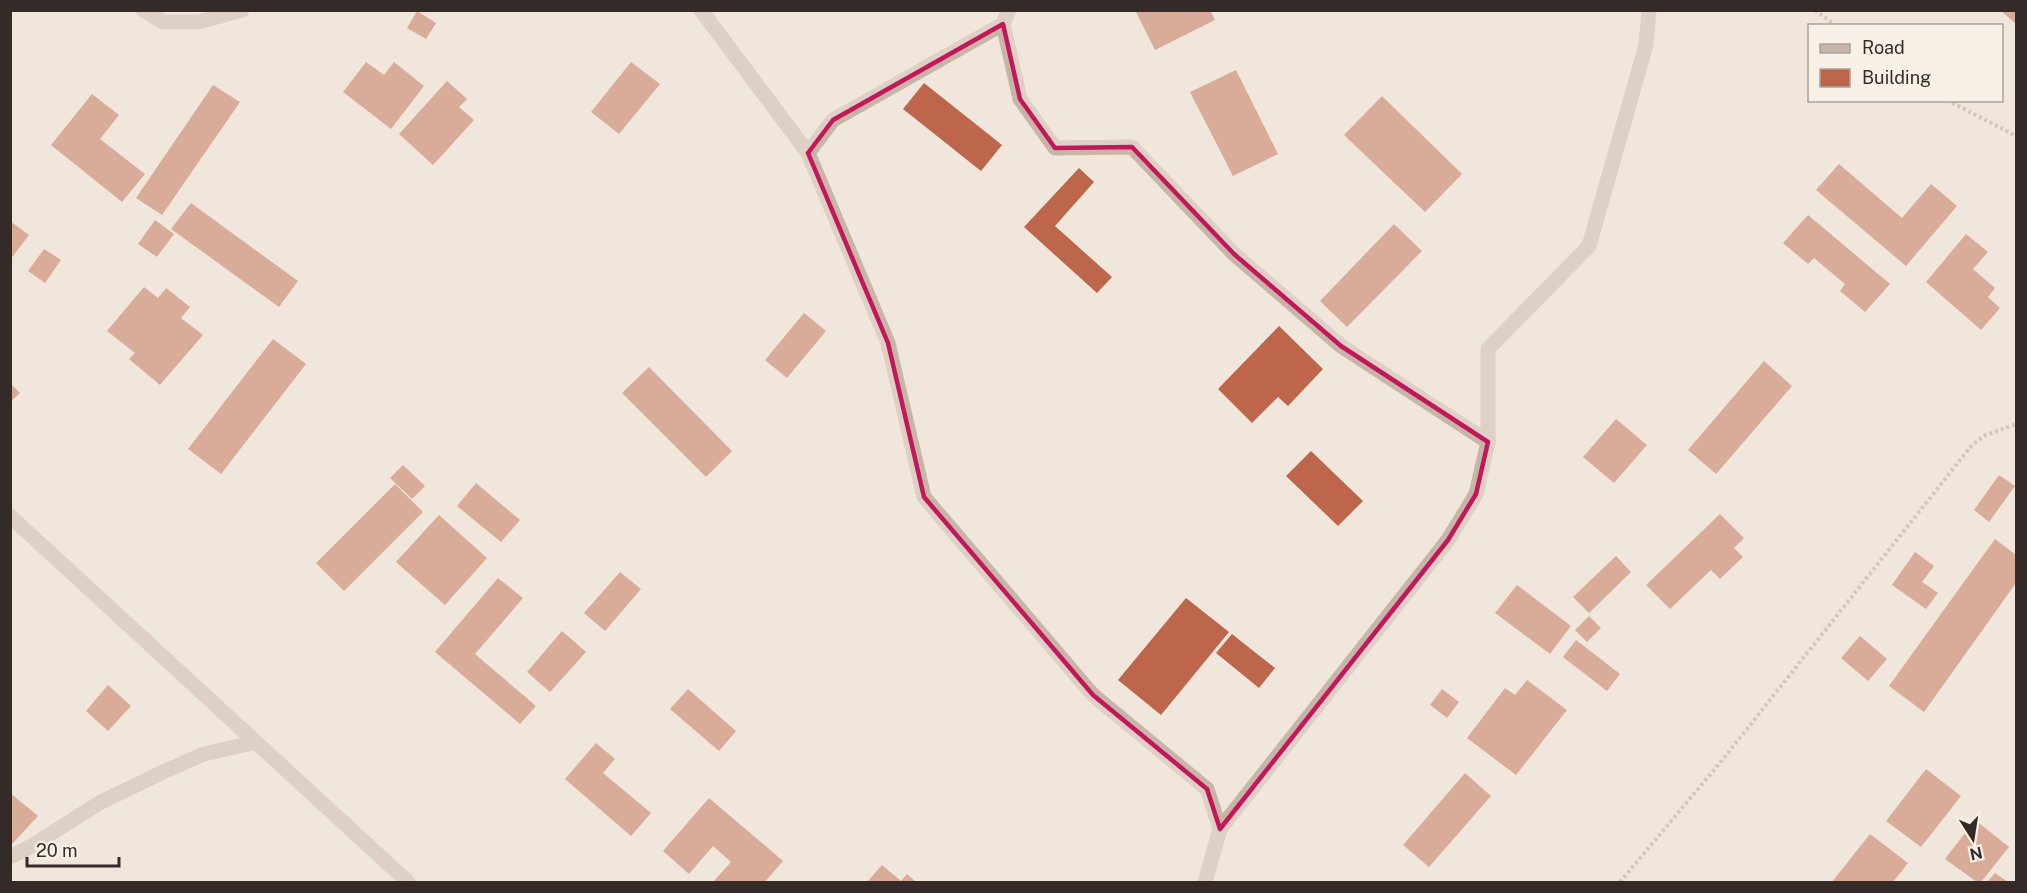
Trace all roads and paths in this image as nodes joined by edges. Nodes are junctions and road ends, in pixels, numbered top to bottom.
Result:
1 (143, 10) edge
2 (242, 10) edge
3 (701, 10) edge
4 (1649, 10) edge
5 (1815, 10) edge
6 (1006, 17) edge
7 (1833, 24) edge
8 (1951, 102) edge
9 (2016, 136) edge
10 (808, 153) junction
11 (2016, 424) edge
12 (1488, 442) junction
13 (10, 516) edge
14 (256, 742) junction
15 (1220, 829) junction
16 (10, 857) edge
17 (408, 882) edge
18 (1205, 882) edge
19 (1620, 882) edge

1 - 2 street
3 - 10 street
4 - 12 street
5 - 7 path
6 - 10 street
6 - 12 street
8 - 9 path
10 - 15 street
11 - 19 path
12 - 15 street
13 - 14 street
14 - 16 street
14 - 17 street
15 - 18 street

